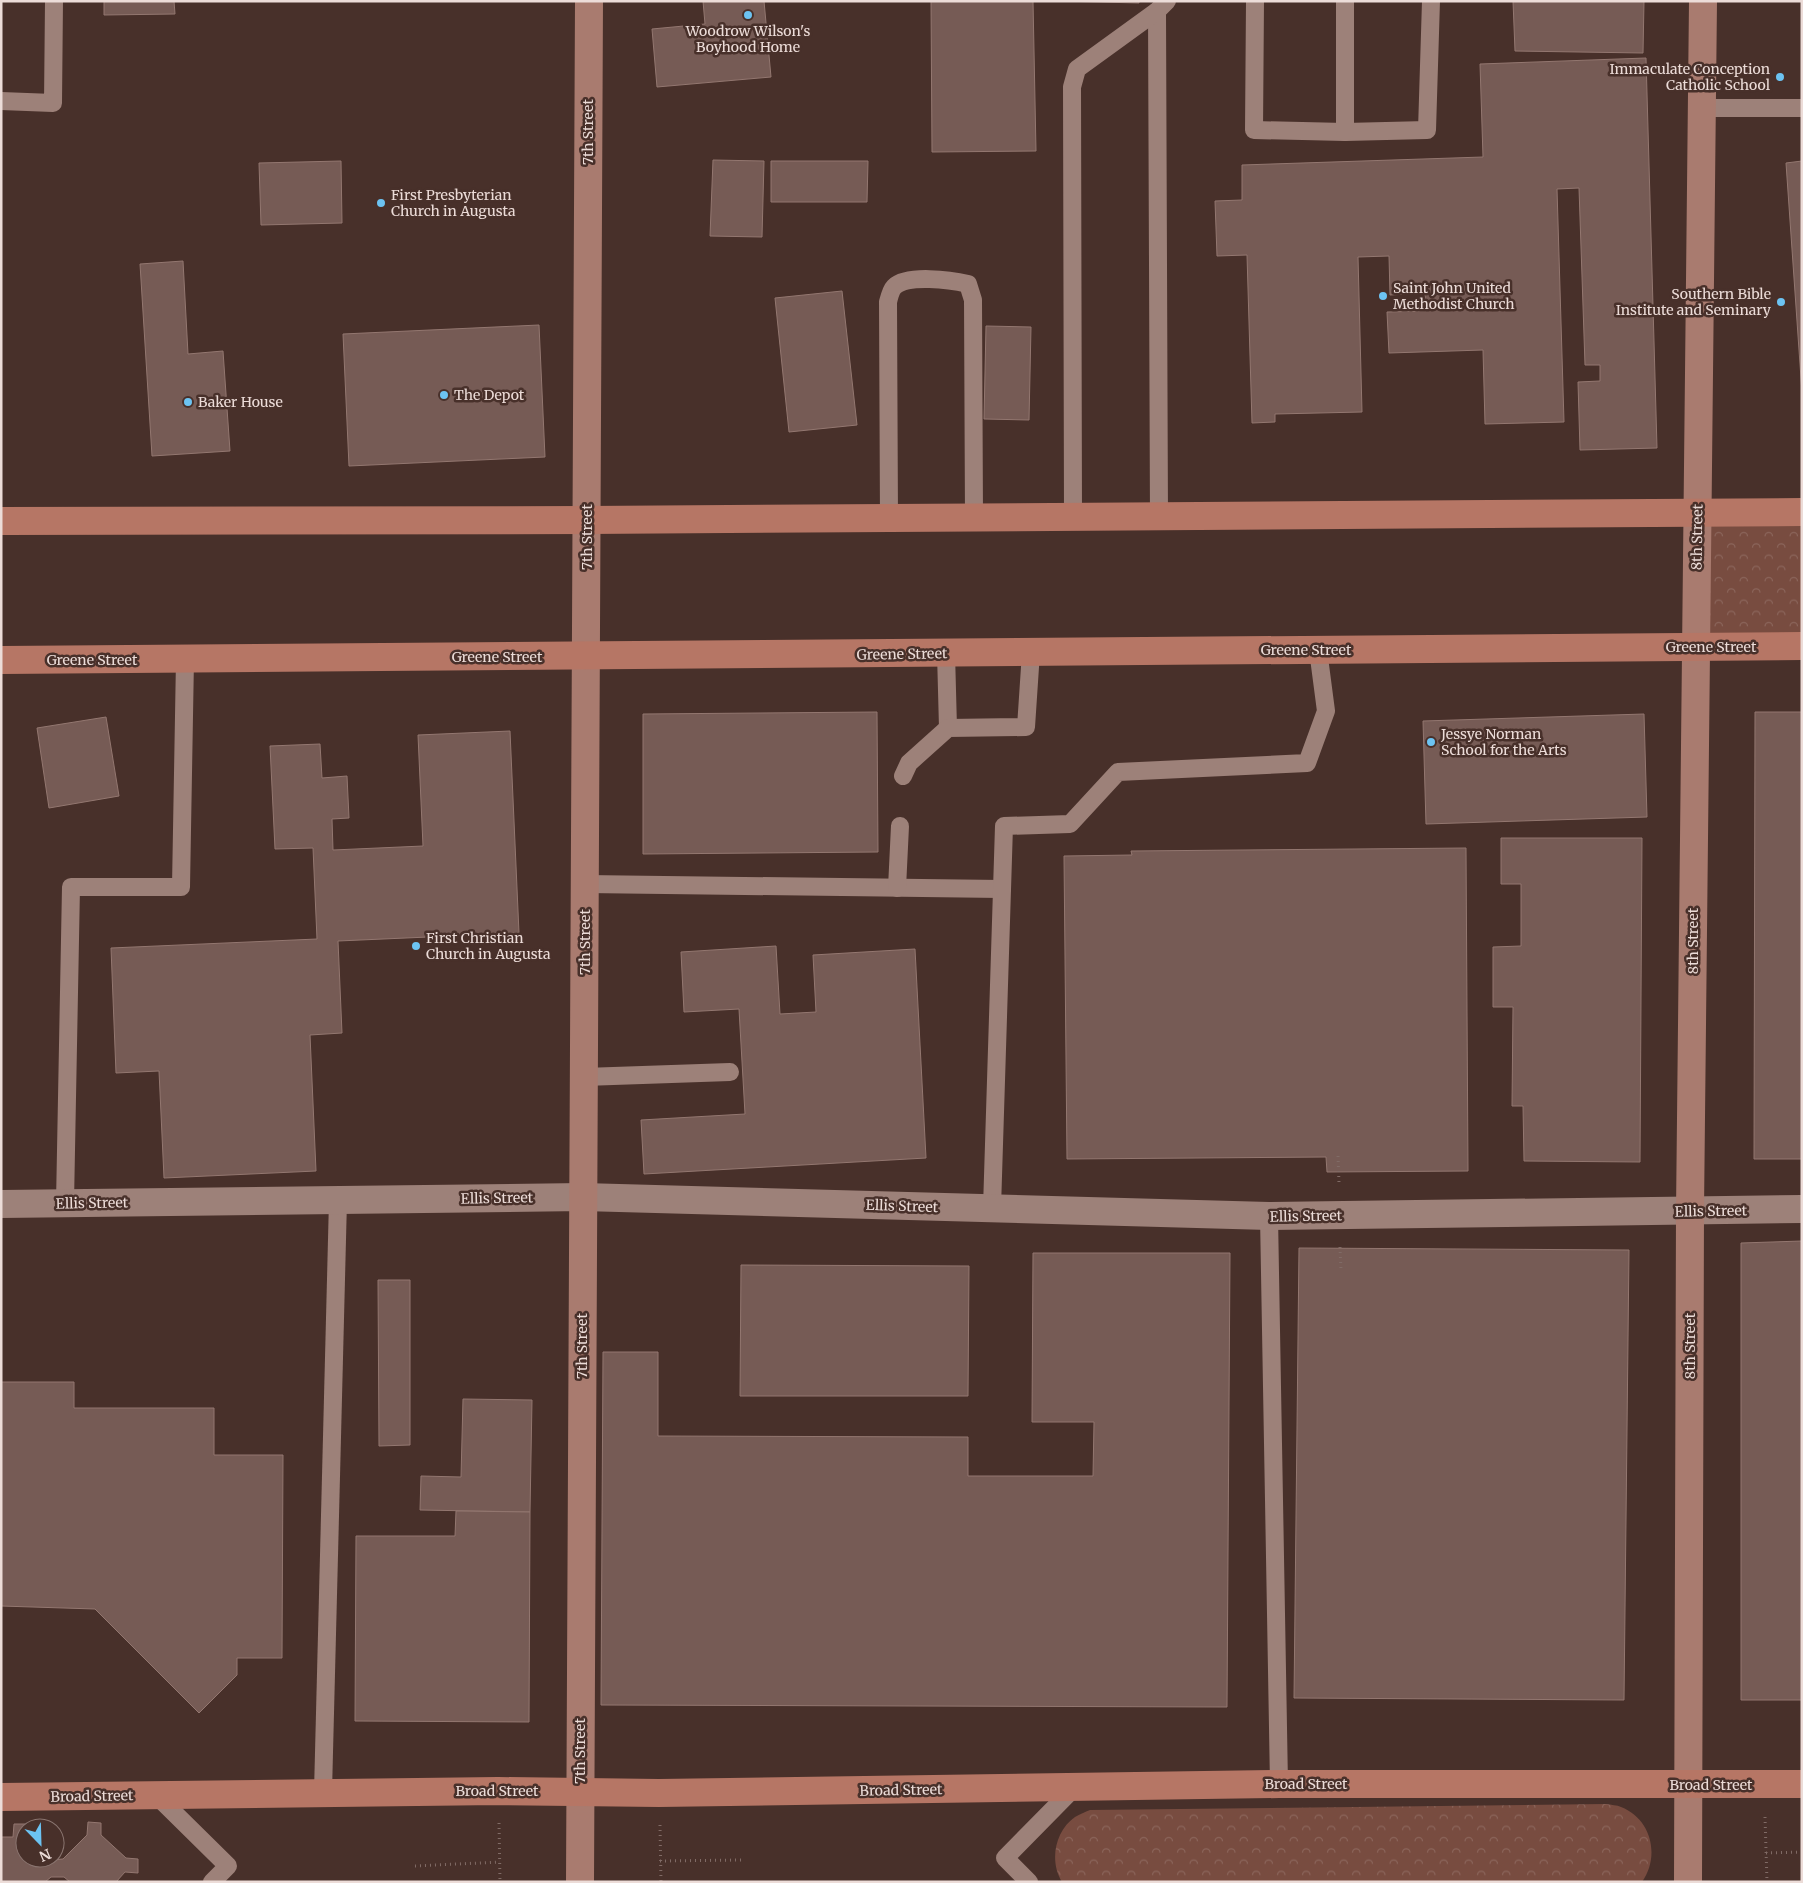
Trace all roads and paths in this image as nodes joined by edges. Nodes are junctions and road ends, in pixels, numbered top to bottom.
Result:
1 (54, 1) edge
2 (589, 1) edge
3 (1255, 1) edge
4 (1345, 1) edge
5 (1431, 1) edge
6 (1703, 1) edge
7 (1162, 6) edge
8 (1, 101) edge
9 (1702, 108) junction
10 (1802, 108) edge
11 (1345, 132) junction
12 (1802, 512) edge
13 (1697, 513) junction
14 (1159, 516) junction
15 (974, 517) junction
16 (1073, 517) junction
17 (889, 518) junction
18 (587, 520) junction
19 (1, 521) edge
20 (1802, 646) edge
21 (1695, 647) junction
22 (1318, 650) junction
23 (1031, 652) junction
24 (946, 653) junction
25 (587, 657) junction
26 (184, 659) junction
27 (1, 660) edge
28 (948, 728) junction
29 (903, 776) dead end
30 (900, 826) dead end
31 (585, 884) junction
32 (898, 888) junction
33 (1002, 889) junction
34 (730, 1072) dead end
35 (584, 1077) junction
36 (583, 1197) junction
37 (338, 1200) junction
38 (65, 1203) junction
39 (1, 1204) edge
40 (992, 1208) junction
41 (1802, 1209) edge
42 (1690, 1211) junction
43 (1269, 1216) junction
44 (1279, 1784) junction
45 (1802, 1784) edge
46 (1690, 1785) junction
47 (1074, 1788) junction
48 (323, 1792) junction
49 (580, 1793) junction
50 (156, 1795) junction
51 (1, 1797) edge
52 (499, 1815) dead end
53 (660, 1816) dead end
54 (1766, 1816) dead end
55 (1802, 1852) edge
56 (1766, 1853) junction
57 (741, 1860) dead end
58 (500, 1862) junction
59 (660, 1862) junction
60 (415, 1866) dead end
61 (212, 1882) edge
62 (500, 1882) edge
63 (580, 1882) edge
64 (661, 1882) edge
65 (1029, 1882) edge
66 (1688, 1882) edge
67 (1767, 1882) edge

1 - 8 lane
2 - 18 main road, 7th Street
3 - 11 lane
4 - 11 lane
5 - 11 lane
6 - 9 main road, 8th Street
7 - 14 lane
7 - 16 lane
9 - 10 lane
9 - 13 main road, 8th Street
12 - 13 main road
13 - 14 main road
13 - 21 main road, 8th Street
14 - 16 main road
15 - 16 main road
15 - 17 main road
15 - 17 lane
17 - 18 main road
18 - 19 main road
18 - 25 main road, 7th Street
20 - 21 main road, Greene Street
21 - 22 main road, Greene Street
21 - 42 main road, 8th Street
22 - 23 main road, Greene Street
22 - 33 lane
23 - 24 main road, Greene Street
23 - 28 lane
24 - 25 main road, Greene Street
24 - 28 lane
25 - 26 main road, Greene Street
25 - 31 main road, 7th Street
26 - 27 main road, Greene Street
26 - 38 lane
28 - 29 lane
30 - 32 lane
31 - 32 lane
31 - 35 main road, 7th Street
32 - 33 lane
33 - 40 lane
34 - 35 lane
35 - 36 main road, 7th Street
36 - 37 street, Ellis Street
36 - 40 street, Ellis Street
36 - 49 main road, 7th Street
37 - 38 street, Ellis Street
37 - 48 lane
38 - 39 street, Ellis Street
40 - 43 street, Ellis Street
41 - 42 street, Ellis Street
42 - 43 street, Ellis Street
42 - 46 main road, 8th Street
43 - 44 lane
44 - 46 main road, Broad Street
44 - 47 main road, Broad Street
45 - 46 main road, Broad Street
46 - 66 main road, 8th Street
47 - 49 main road, Broad Street
47 - 65 lane
48 - 49 main road, Broad Street
48 - 50 main road, Broad Street
49 - 63 main road, 7th Street
50 - 51 main road, Broad Street
50 - 61 lane
52 - 58 path
53 - 59 path
54 - 56 path
55 - 56 path
56 - 67 path
57 - 59 path
58 - 60 path
58 - 62 path
59 - 64 path

